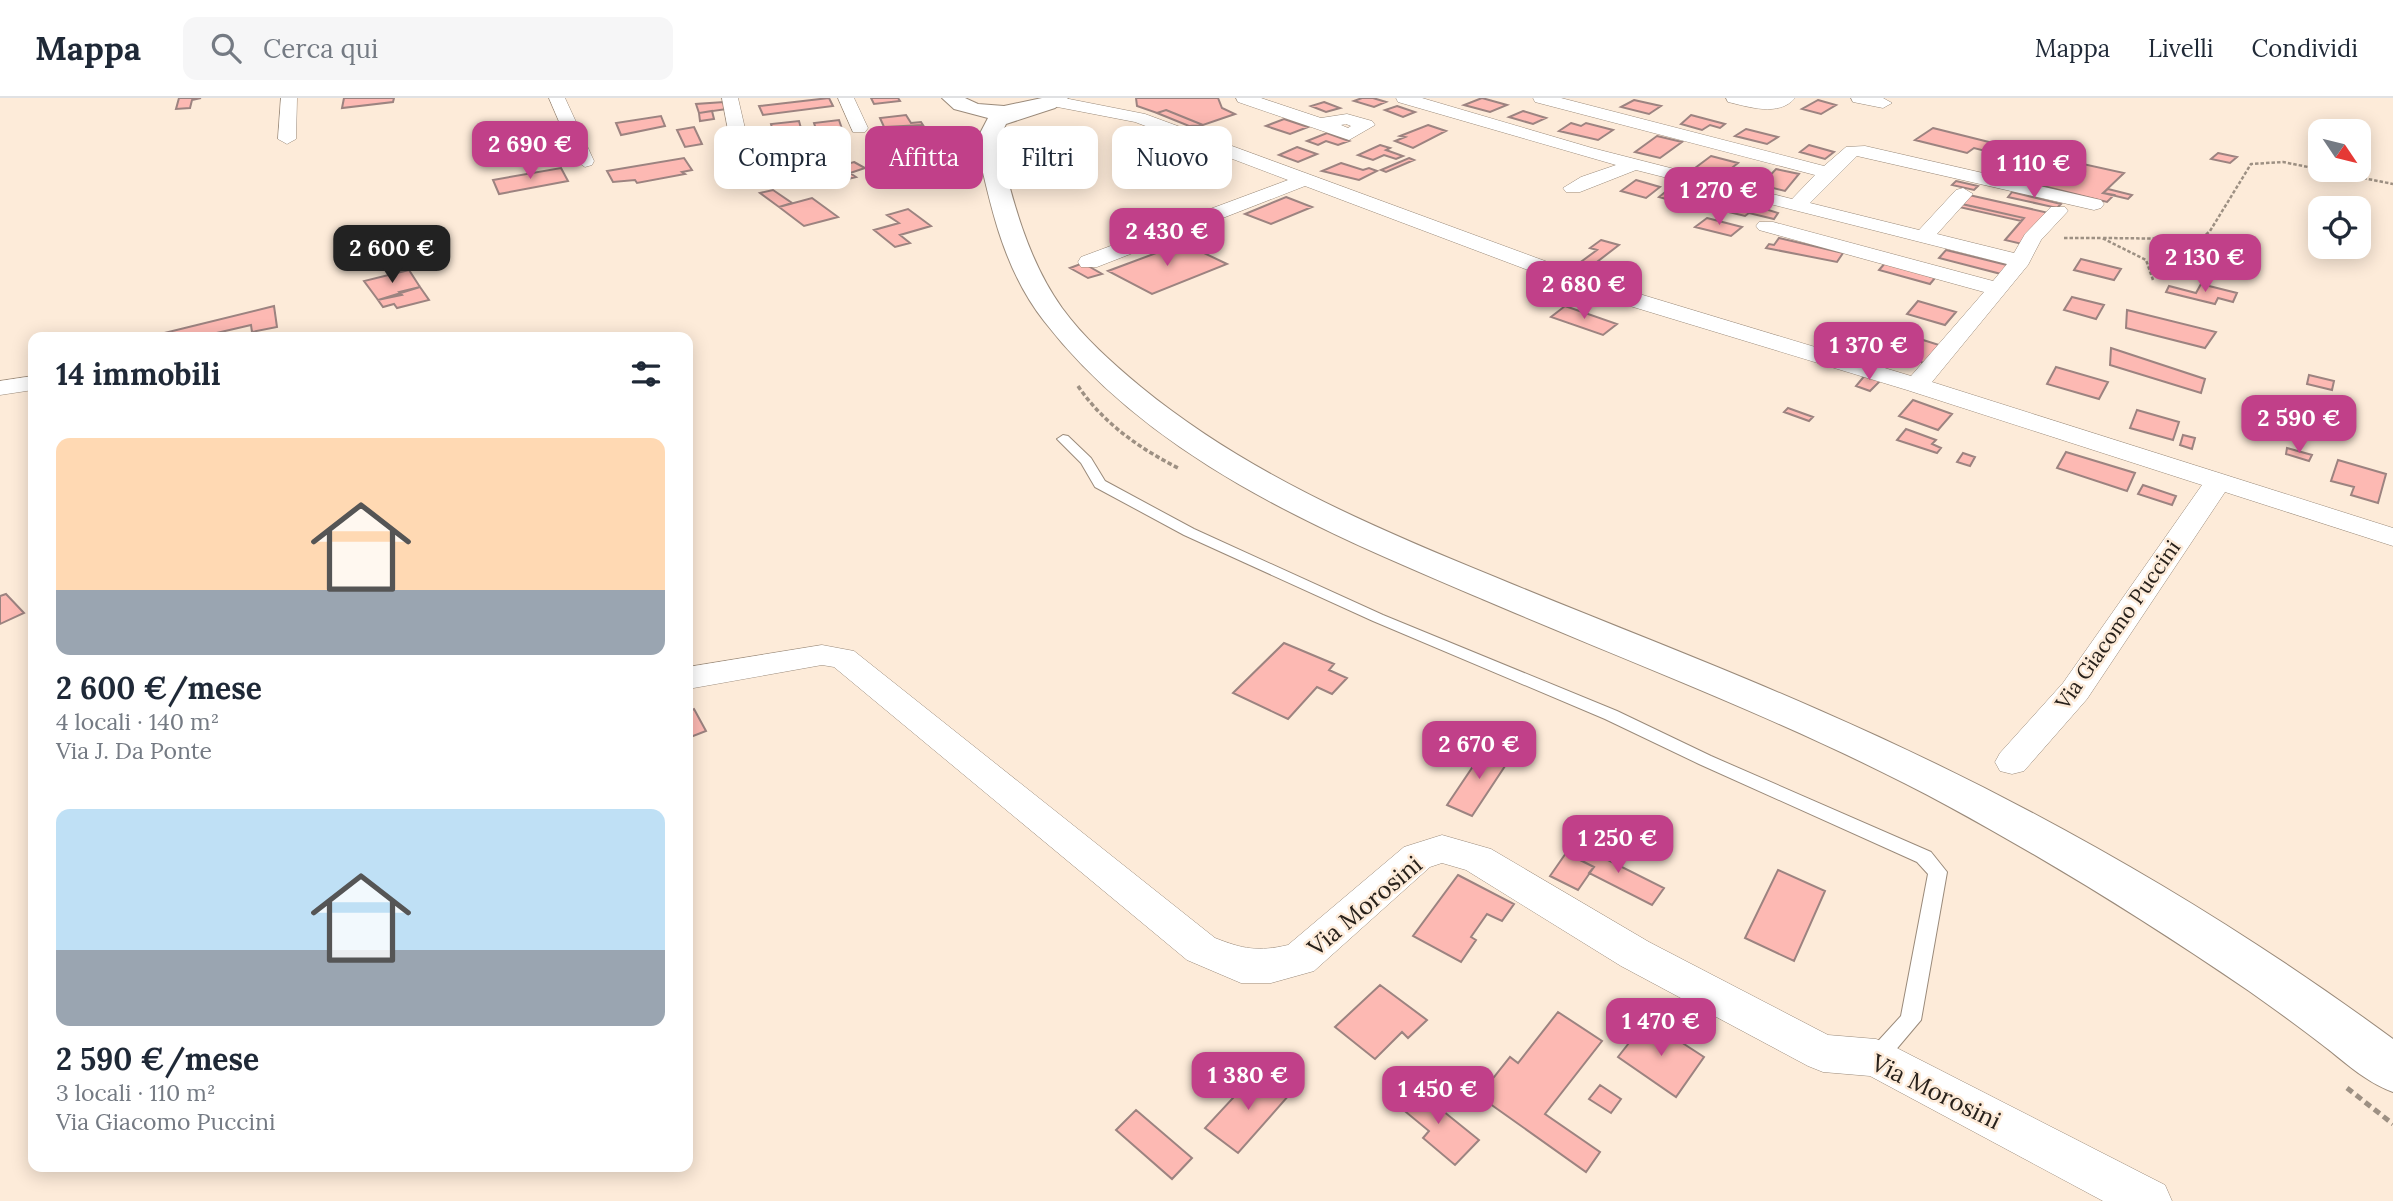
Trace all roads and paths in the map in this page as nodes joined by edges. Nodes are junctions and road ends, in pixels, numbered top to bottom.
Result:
1 (289, 98) edge
2 (557, 98) edge
3 (730, 98) edge
4 (846, 98) edge
5 (1244, 98) edge
6 (1404, 98) edge
7 (1541, 98) edge
8 (1734, 98) edge
9 (1787, 98) edge
10 (1859, 98) edge
11 (1055, 100) edge
12 (955, 101) edge
13 (1887, 101) edge
14 (1025, 110) junction
15 (1320, 123) dead end
16 (736, 126) edge
17 (859, 128) dead end
18 (286, 139) dead end
19 (988, 141) junction
20 (585, 161) dead end
21 (1633, 165) junction
22 (1828, 173) junction
23 (1304, 180) junction
24 (2393, 184) edge
25 (1573, 188) dead end
26 (1963, 194) dead end
27 (2094, 204) dead end
28 (1796, 206) junction
29 (2058, 211) dead end
30 (1766, 226) dead end
31 (1924, 237) junction
32 (2021, 261) junction
33 (1089, 262) dead end
34 (2153, 280) dead end
35 (1998, 289) junction
36 (28, 384) edge
37 (1916, 385) junction
38 (0, 388) edge
39 (1063, 439) dead end
40 (2218, 482) junction
41 (2393, 537) edge
42 (693, 677) edge
43 (2012, 762) dead end
44 (1876, 1058) junction
45 (2393, 1069) edge
46 (2149, 1201) edge

1 - 18 street
2 - 20 street
3 - 16 street
4 - 17 street
5 - 15 street
6 - 21 street
7 - 22 street
8 - 9 street
10 - 13 street
11 - 14 main road
11 - 23 street
12 - 14 main road
12 - 19 main road
14 - 19 main road
19 - 45 main road
21 - 25 street
21 - 28 street
22 - 27 street
22 - 28 street
23 - 33 street
23 - 37 street
24 - 34 path
26 - 31 street
28 - 31 street
29 - 32 street
30 - 35 street
31 - 32 street
32 - 35 street
35 - 37 street
36 - 38 street
37 - 40 street
39 - 44 lane
40 - 41 street
40 - 43 street, Via Giacomo Puccini
42 - 44 street, Via Morosini
44 - 46 street, Via Morosini

